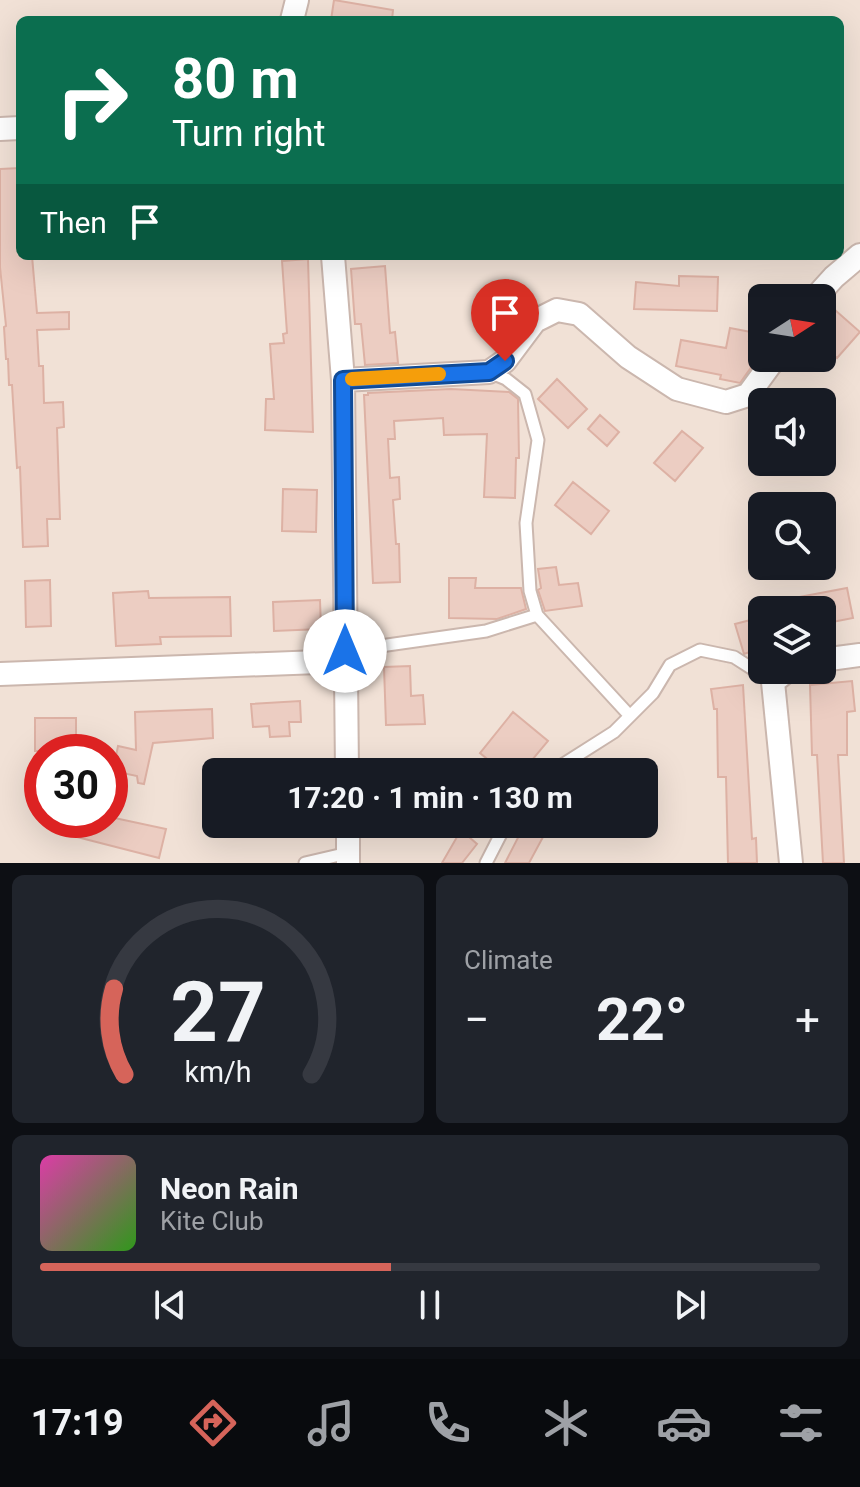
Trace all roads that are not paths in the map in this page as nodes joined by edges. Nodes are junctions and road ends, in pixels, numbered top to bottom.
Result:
1 (860, 255) edge
2 (333, 260) edge
3 (828, 284) edge
4 (489, 372) junction
5 (765, 372) edge
6 (343, 380) junction
7 (537, 615) junction
8 (860, 655) edge
9 (345, 656) junction
10 (836, 658) edge
11 (748, 663) edge
12 (0, 674) edge
13 (781, 684) edge
14 (630, 716) junction
15 (347, 758) edge
16 (573, 758) edge
17 (499, 838) edge
18 (348, 858) edge
19 (305, 863) edge
20 (486, 863) edge
21 (791, 863) edge

1 - 3 street
2 - 6 street
4 - 5 street
4 - 6 street
4 - 7 lane
6 - 9 street
7 - 9 lane
7 - 14 lane
8 - 10 street
9 - 12 street
9 - 15 street
11 - 14 lane
13 - 21 street
14 - 16 lane
17 - 20 lane
18 - 19 lane

